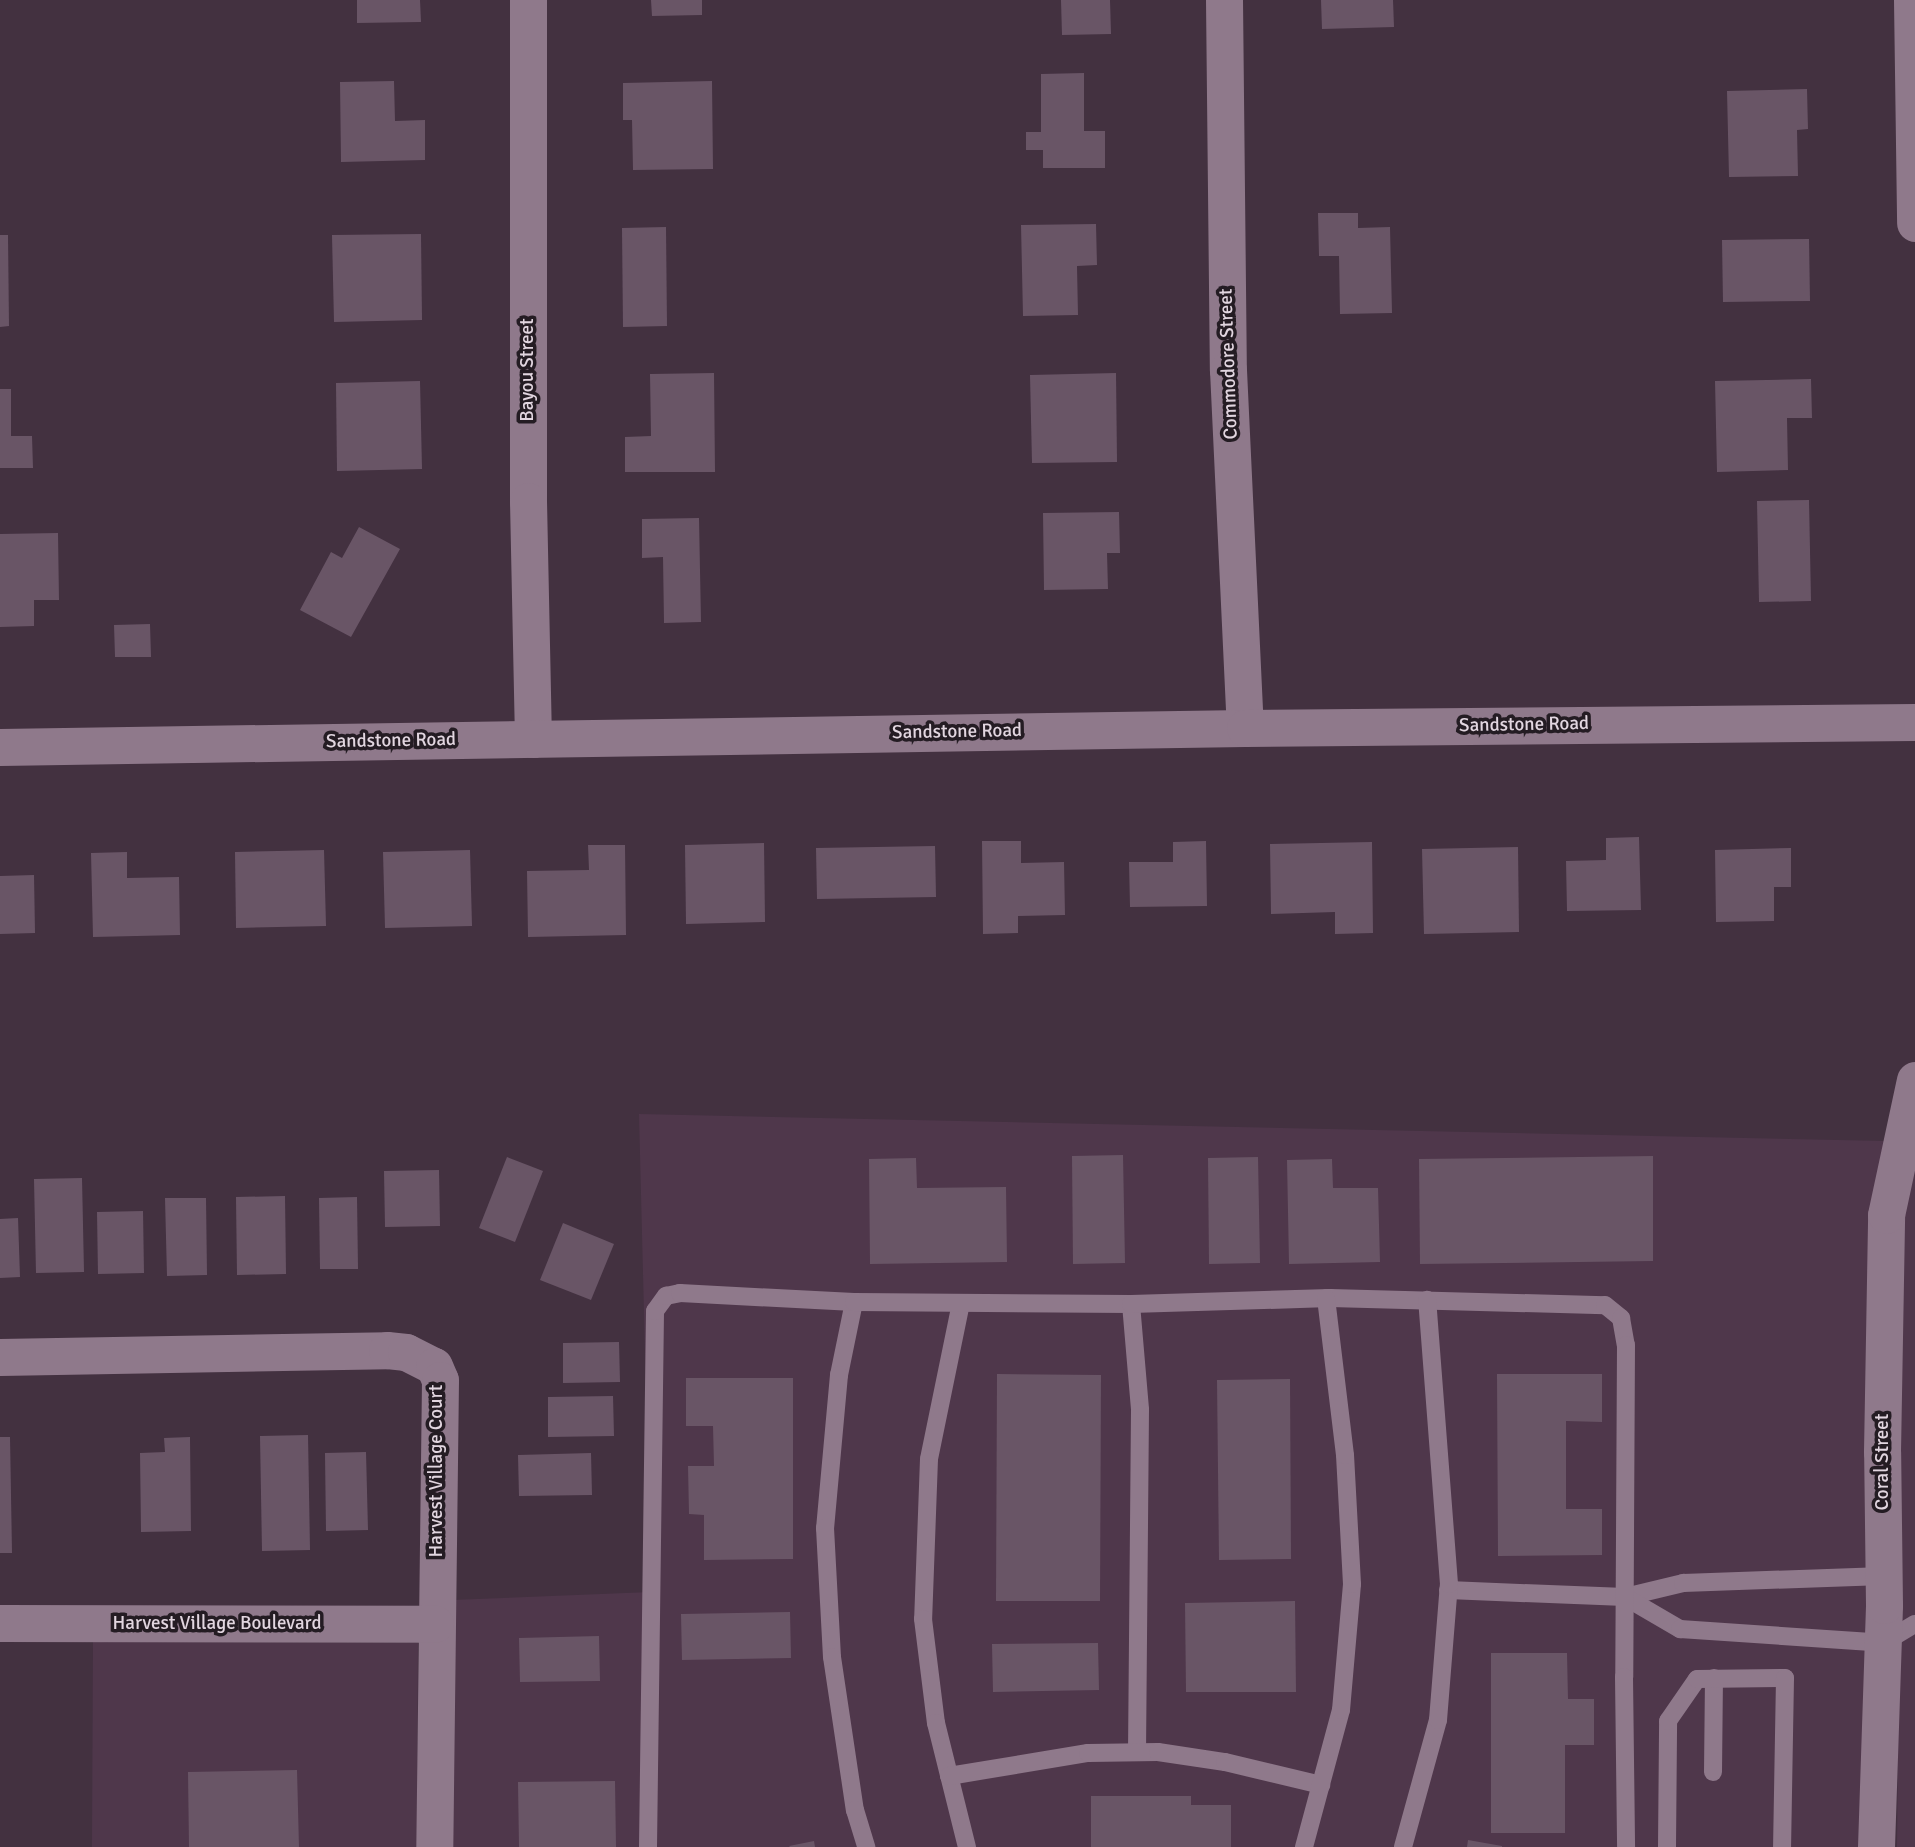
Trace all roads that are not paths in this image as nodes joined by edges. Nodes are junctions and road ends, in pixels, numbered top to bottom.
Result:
1 (528, 0) edge
2 (1224, 0) edge
3 (1912, 0) edge
4 (1915, 223) edge
5 (1915, 722) edge
6 (1245, 728) junction
7 (533, 739) junction
8 (0, 747) edge
9 (1915, 1080) edge
10 (1326, 1298) junction
11 (1427, 1300) junction
12 (854, 1302) junction
13 (961, 1303) junction
14 (1131, 1304) junction
15 (0, 1357) edge
16 (1884, 1576) junction
17 (1448, 1590) junction
18 (1625, 1597) junction
19 (0, 1623) edge
20 (435, 1624) junction
21 (1915, 1624) edge
22 (1883, 1643) junction
23 (1714, 1678) junction
24 (1137, 1752) junction
25 (1713, 1773) dead end
26 (949, 1776) junction
27 (1321, 1785) junction
28 (434, 1847) edge
29 (648, 1847) edge
30 (866, 1847) edge
31 (967, 1847) edge
32 (1304, 1847) edge
33 (1403, 1847) edge
34 (1626, 1847) edge
35 (1667, 1847) edge
36 (1782, 1847) edge
37 (1876, 1847) edge

1 - 7 street, Bayou Street
2 - 6 street, Commodore Street
3 - 4 street
5 - 6 street, Sandstone Road
6 - 7 street, Sandstone Road
7 - 8 street, Sandstone Road
9 - 16 street, Coral Street
10 - 11 lane
10 - 14 lane
10 - 27 lane
11 - 17 lane
11 - 18 lane
12 - 13 lane
12 - 29 lane
12 - 30 lane
13 - 14 lane
13 - 26 lane
14 - 24 lane
15 - 20 street, Harvest Village Court
16 - 18 lane
16 - 22 street, Coral Street
17 - 18 lane
17 - 33 lane
18 - 22 lane
18 - 34 lane
19 - 20 street, Harvest Village Boulevard
20 - 28 street, Harvest Village Court
21 - 22 lane
22 - 37 street, Coral Street
23 - 25 lane
23 - 35 lane
23 - 36 lane
24 - 26 lane
24 - 27 lane
26 - 31 lane
27 - 32 lane

